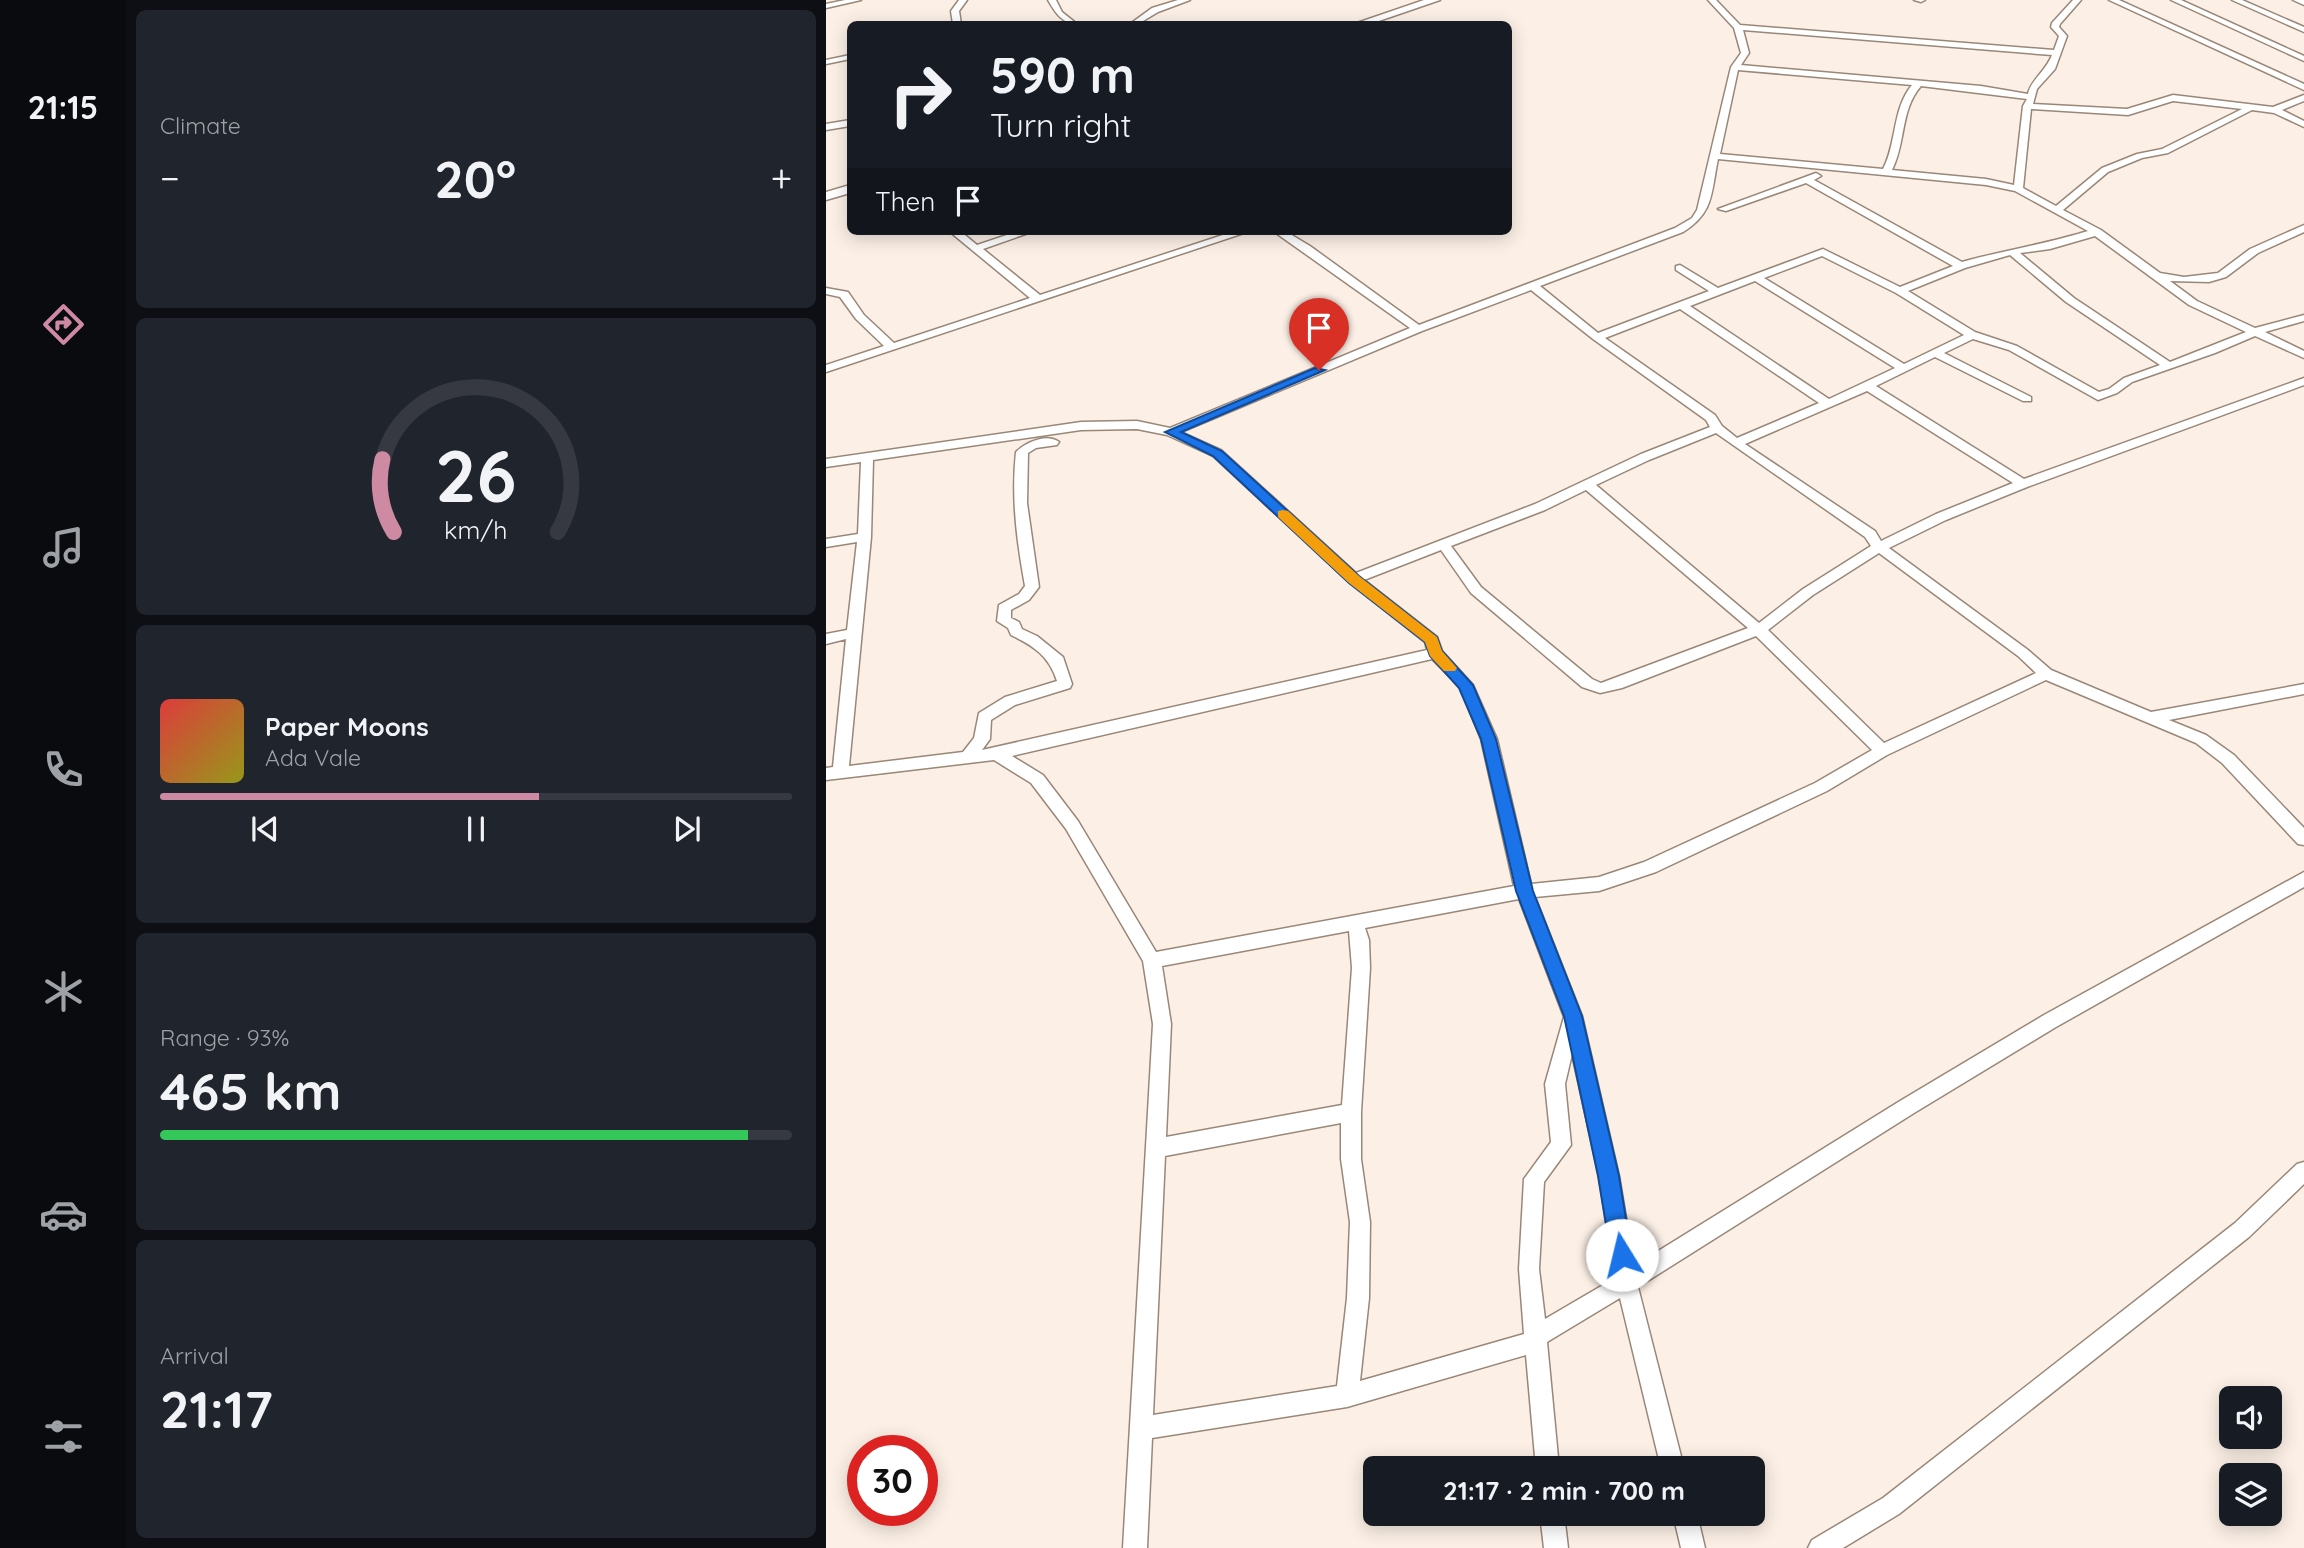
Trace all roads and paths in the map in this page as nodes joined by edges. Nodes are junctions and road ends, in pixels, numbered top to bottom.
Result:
1 (857, 0) edge
2 (963, 0) edge
3 (1052, 0) edge
4 (1186, 0) edge
5 (1435, 0) edge
6 (1451, 0) edge
7 (1712, 0) edge
8 (2077, 0) edge
9 (2113, 0) edge
10 (2175, 0) edge
11 (2235, 0) edge
12 (2297, 0) edge
13 (2304, 3) edge
14 (826, 6) edge
15 (957, 21) edge
16 (1069, 21) edge
17 (1138, 21) edge
18 (1369, 21) edge
19 (1386, 21) edge
20 (1738, 27) junction
21 (2304, 30) edge
22 (2056, 53) junction
23 (847, 58) edge
24 (2304, 59) edge
25 (826, 62) edge
26 (1735, 67) junction
27 (1918, 84) junction
28 (2304, 87) edge
29 (2304, 98) edge
30 (2029, 101) junction
31 (2260, 106) junction
32 (2272, 111) junction
33 (847, 124) edge
34 (2304, 124) edge
35 (826, 127) edge
36 (1716, 156) junction
37 (1827, 167) junction
38 (1886, 172) junction
39 (1808, 180) junction
40 (2018, 189) junction
41 (847, 190) edge
42 (826, 196) edge
43 (847, 196) edge
44 (826, 202) edge
45 (1723, 209) dead end
46 (2056, 211) junction
47 (2304, 228) edge
48 (2097, 232) junction
49 (959, 235) edge
50 (1017, 235) edge
51 (1233, 235) edge
52 (1285, 235) edge
53 (977, 248) junction
54 (2012, 251) junction
55 (1961, 266) junction
56 (1680, 268) dead end
57 (2156, 276) junction
58 (1756, 277) junction
59 (1533, 286) junction
60 (826, 290) edge
61 (1717, 292) junction
62 (1900, 292) junction
63 (1038, 299) junction
64 (1681, 306) junction
65 (2304, 317) edge
66 (1418, 330) junction
67 (2257, 331) junction
68 (1972, 335) junction
69 (1597, 337) junction
70 (892, 347) junction
71 (1936, 353) junction
72 (2304, 355) edge
73 (2169, 366) junction
74 (1903, 368) junction
75 (826, 369) edge
76 (2304, 381) edge
77 (1868, 386) junction
78 (2027, 400) dead end
79 (1828, 404) junction
80 (1081, 426) junction
81 (1717, 428) junction
82 (1171, 432) junction
83 (1736, 443) junction
84 (867, 457) junction
85 (826, 463) edge
86 (1586, 484) junction
87 (2023, 484) junction
88 (864, 537) junction
89 (826, 543) edge
90 (1443, 544) junction
91 (1879, 547) junction
92 (1354, 579) junction
93 (1760, 629) junction
94 (854, 633) junction
95 (826, 639) edge
96 (1435, 653) junction
97 (2046, 674) junction
98 (2304, 689) edge
99 (2149, 718) junction
100 (1882, 751) junction
101 (996, 754) junction
102 (967, 758) junction
103 (833, 773) edge
104 (2304, 839) edge
105 (2304, 879) edge
106 (1524, 891) junction
107 (1355, 923) junction
108 (1153, 960) junction
109 (1573, 1016) junction
110 (1351, 1112) junction
111 (1157, 1148) junction
112 (2304, 1171) edge
113 (1626, 1281) junction
114 (1535, 1342) junction
115 (1347, 1396) junction
116 (1142, 1428) junction
117 (1547, 1456) edge
118 (1670, 1456) edge
119 (1553, 1526) edge
120 (1688, 1526) edge
121 (1135, 1548) edge
122 (1556, 1548) edge
123 (1693, 1548) edge
124 (1820, 1548) edge

1 - 14 street
2 - 15 street
3 - 16 street
4 - 17 street
5 - 18 highway
6 - 19 highway
7 - 20 street
8 - 22 street
9 - 28 street
10 - 24 street
11 - 21 street
12 - 13 street
20 - 22 street
20 - 26 street
22 - 30 street
23 - 25 street
26 - 27 street
26 - 36 street
27 - 30 street
27 - 38 street
29 - 32 street
30 - 31 street
30 - 40 street
31 - 32 street
31 - 46 street
32 - 34 street
33 - 35 street
36 - 37 street
36 - 59 street
37 - 38 street
37 - 39 street
38 - 40 street
39 - 45 street
39 - 55 street
40 - 46 street
41 - 42 highway
43 - 44 highway
46 - 48 street
47 - 57 street
48 - 54 street
48 - 57 street
49 - 53 street
50 - 53 street
51 - 63 street
52 - 66 street
53 - 63 street
54 - 55 street
54 - 73 street
55 - 62 street
56 - 61 street
57 - 67 street
58 - 61 street
58 - 62 street
58 - 74 street
59 - 66 street
59 - 69 street
60 - 70 street
61 - 64 street
62 - 68 street
63 - 70 street
64 - 69 street
64 - 79 street
65 - 67 street
66 - 82 street
67 - 72 street
67 - 73 street
68 - 71 street
68 - 73 street
69 - 81 street
70 - 75 street
71 - 74 street
71 - 78 street
74 - 77 street
76 - 87 street
77 - 79 street
77 - 87 street
79 - 83 street
80 - 82 street
80 - 84 street
80 - 102 street
81 - 83 street
81 - 86 street
82 - 92 street
83 - 91 street
84 - 85 street
84 - 88 street
86 - 90 street
86 - 93 street
87 - 91 street
88 - 89 street
88 - 94 street
90 - 92 street
90 - 93 street
91 - 93 street
91 - 97 street
92 - 96 street
93 - 100 street
94 - 95 street
94 - 103 street
96 - 101 street
96 - 106 street
97 - 99 street
97 - 100 street
98 - 99 street
99 - 104 street
100 - 106 street
101 - 102 street
101 - 108 street
102 - 103 street
105 - 113 street
106 - 107 street
106 - 109 street
107 - 108 street
107 - 110 street
108 - 111 street
109 - 113 street
109 - 114 street
110 - 111 street
110 - 115 street
111 - 116 street
112 - 124 street
113 - 114 street
113 - 118 street
114 - 115 street
114 - 117 street
115 - 116 street
116 - 121 street
119 - 122 street
120 - 123 street

